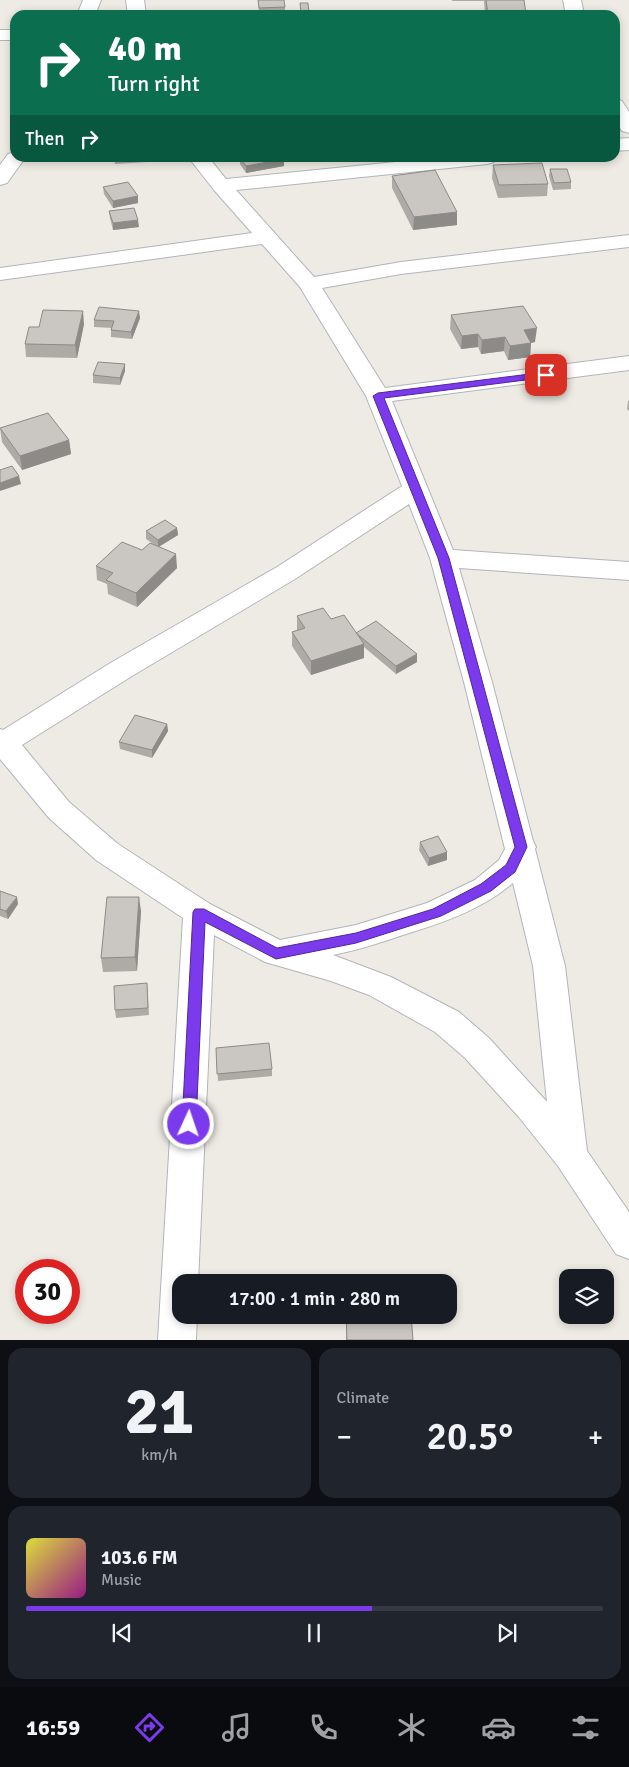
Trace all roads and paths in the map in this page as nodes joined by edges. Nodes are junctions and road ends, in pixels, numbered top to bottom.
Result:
1 (620, 113) edge
2 (629, 127) edge
3 (12, 162) edge
4 (202, 162) edge
5 (416, 162) edge
6 (0, 179) edge
7 (222, 186) junction
8 (268, 238) junction
9 (629, 241) edge
10 (0, 274) edge
11 (309, 284) junction
12 (629, 363) edge
13 (378, 396) junction
14 (415, 489) junction
15 (443, 558) junction
16 (629, 571) edge
17 (2, 741) edge
18 (521, 847) junction
19 (199, 912) junction
20 (276, 953) junction
21 (570, 1155) junction
22 (629, 1242) edge
23 (177, 1340) edge

1 - 2 street
3 - 6 street
4 - 7 street
5 - 7 street
7 - 8 street
8 - 10 street
8 - 11 street
9 - 11 street
11 - 13 street
12 - 13 street
13 - 14 street
14 - 15 street
14 - 17 street
15 - 16 street
15 - 18 street
17 - 19 street
18 - 20 street
18 - 21 street
19 - 20 street
19 - 23 street
20 - 21 street
21 - 22 street

